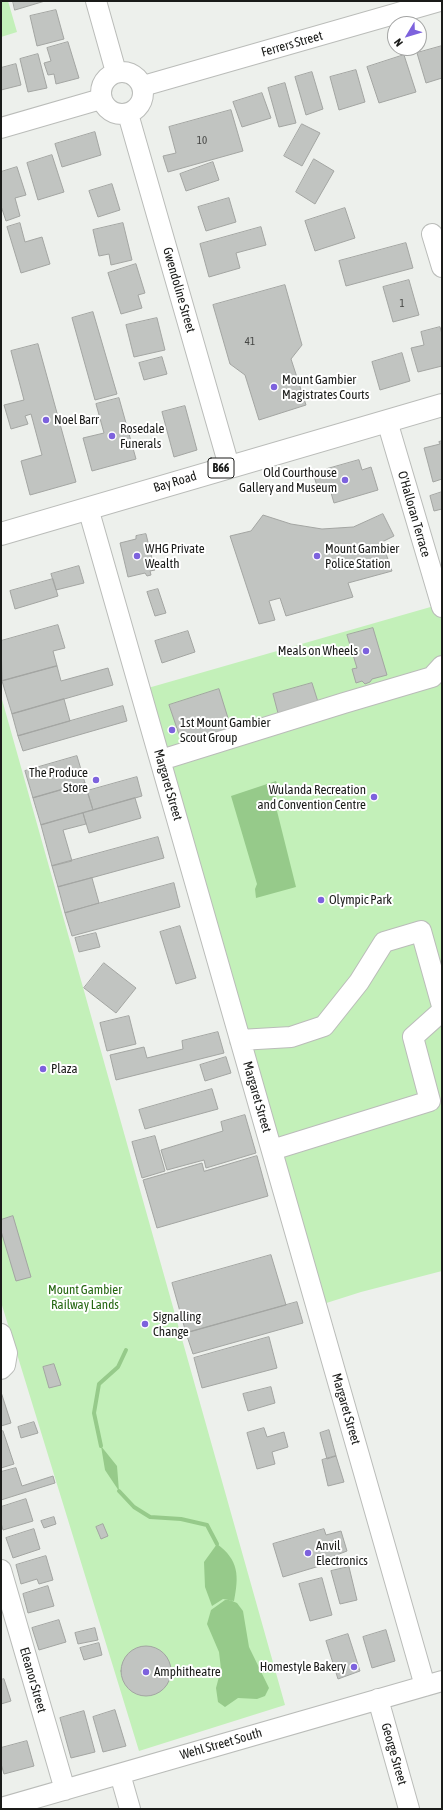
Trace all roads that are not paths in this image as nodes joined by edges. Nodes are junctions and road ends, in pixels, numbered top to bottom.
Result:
1 (96, 1) edge
2 (440, 1) edge
3 (116, 72) junction
4 (143, 86) junction
5 (101, 99) junction
6 (128, 114) junction
7 (1, 128) edge
8 (432, 234) dead end
9 (442, 267) edge
10 (442, 404) edge
11 (387, 420) junction
12 (230, 466) junction
13 (88, 508) junction
14 (1, 534) edge
15 (442, 607) edge
16 (442, 666) edge
17 (161, 760) junction
18 (442, 1006) edge
19 (442, 1011) edge
20 (240, 1040) junction
21 (272, 1150) junction
22 (1, 1334) edge
23 (1, 1369) edge
24 (1, 1570) edge
25 (434, 1683) edge
26 (378, 1699) junction
27 (120, 1774) junction
28 (65, 1790) junction
29 (1, 1808) edge
30 (130, 1809) edge
31 (409, 1809) edge

1 - 3 street
2 - 4 street, Ferrers Street
3 - 4 street
3 - 5 street
4 - 6 street
5 - 6 street
5 - 7 street
6 - 12 street, Gwendoline Street
8 - 9 street
10 - 11 main road, Bay Road / B66
11 - 12 main road, Bay Road / B66
11 - 15 street, O'Halloran Terrace
12 - 13 main road, Bay Road / B66
13 - 14 main road, Bay Road / B66
13 - 17 street, Margaret Street
16 - 17 street
17 - 20 street, Margaret Street
18 - 20 street
19 - 21 street
20 - 21 street, Margaret Street
21 - 25 street, Margaret Street
22 - 23 street
24 - 28 street, Eleanor Street
25 - 26 street, Wehl Street South
26 - 27 street, Wehl Street South
26 - 31 street, George Street
27 - 28 street, Wehl Street South
27 - 30 street
28 - 29 street, Wehl Street South

